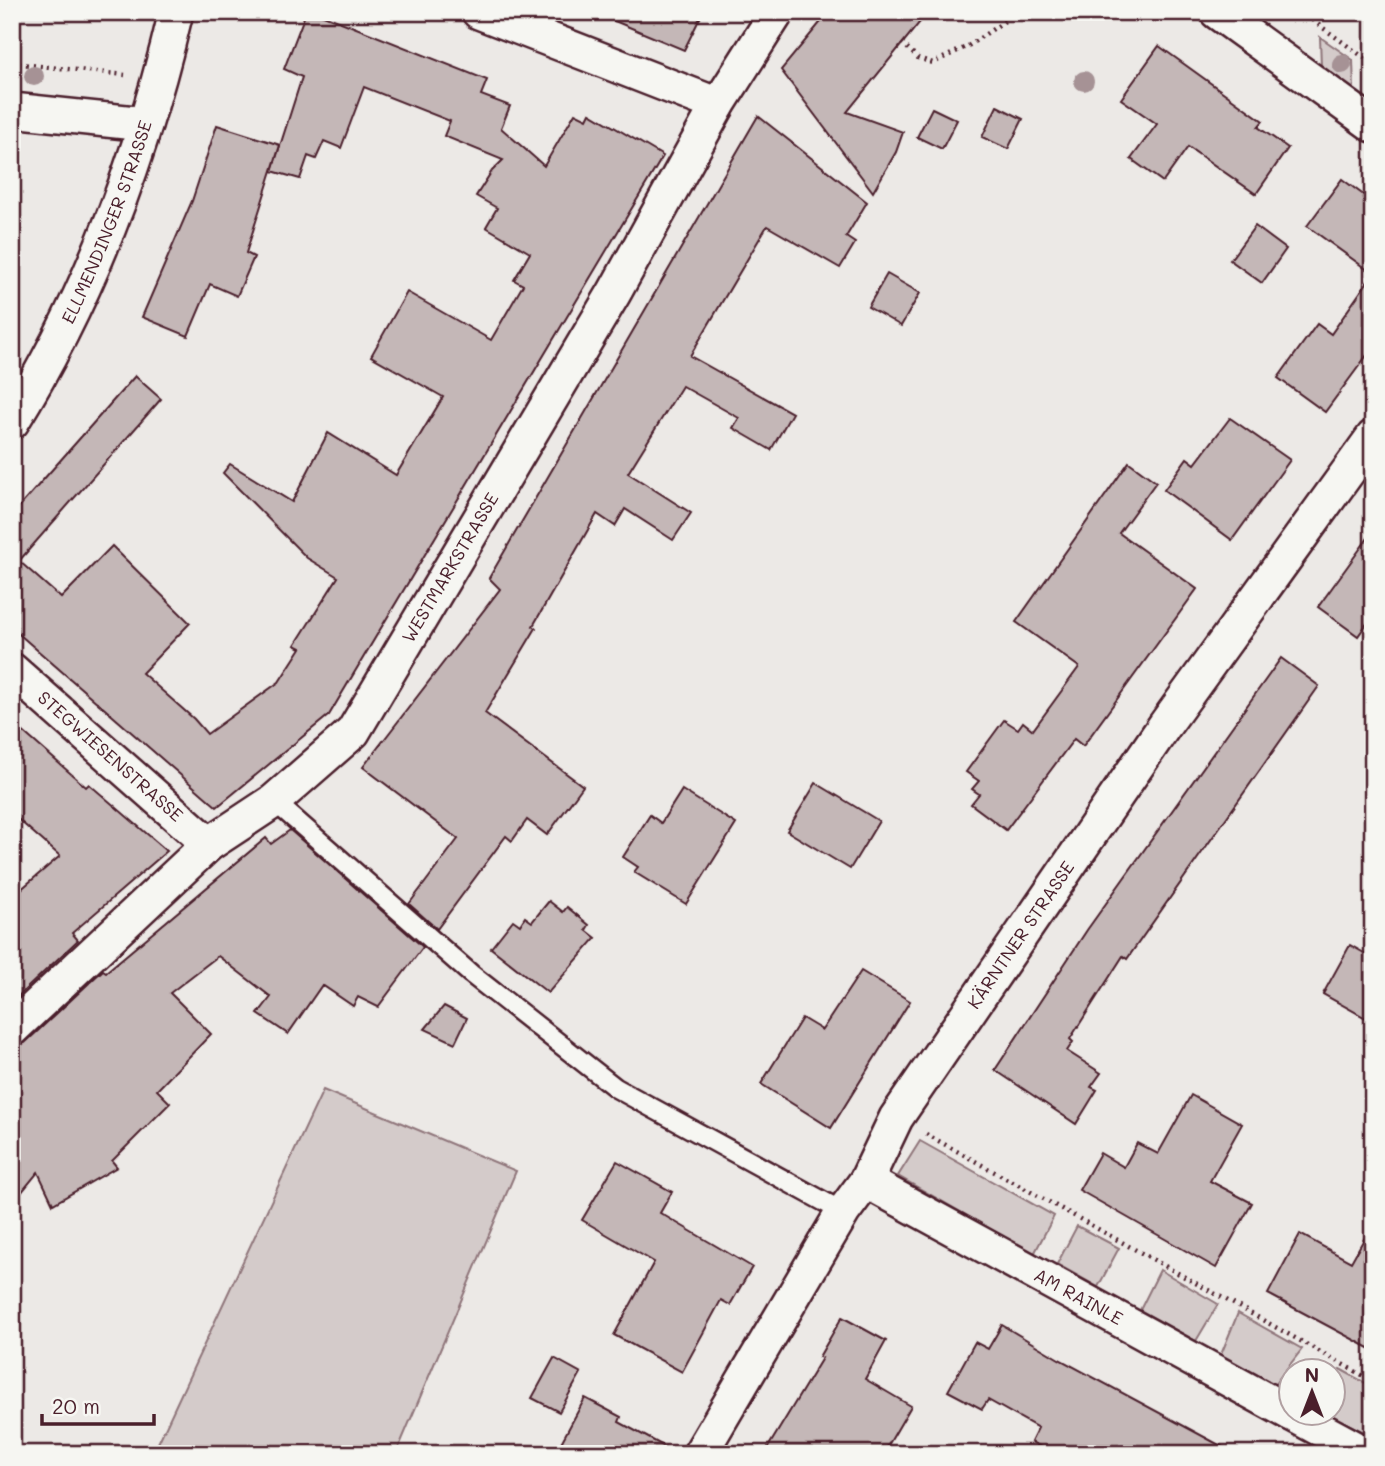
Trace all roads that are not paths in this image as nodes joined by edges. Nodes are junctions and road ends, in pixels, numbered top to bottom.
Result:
1 (176, 12) edge
2 (479, 12) edge
3 (777, 12) edge
4 (1217, 12) edge
5 (718, 105) junction
6 (12, 110) edge
7 (145, 124) junction
8 (1373, 125) edge
9 (12, 422) edge
10 (1373, 437) edge
11 (12, 670) edge
12 (274, 801) junction
13 (209, 844) junction
14 (12, 1030) edge
15 (866, 1181) junction
16 (843, 1212) junction
17 (1276, 1405) edge
18 (1318, 1428) edge
19 (699, 1454) edge
20 (1366, 1454) edge

1 - 7 street, ELLMENDINGER STRASSE
2 - 5 street
3 - 5 street, WESTMARKSTRASSE
4 - 8 street
5 - 12 street, WESTMARKSTRASSE
6 - 7 street
7 - 9 street, ELLMENDINGER STRASSE
10 - 15 street, KÄRNTNER STRASSE
11 - 13 street, STEGWIESENSTRASSE
12 - 13 street, WESTMARKSTRASSE
12 - 16 lane
13 - 14 street, WESTMARKSTRASSE
15 - 16 street, KÄRNTNER STRASSE
15 - 17 street, AM RAINLE
16 - 19 street, KÄRNTNER STRASSE
18 - 20 street, AM RAINLE

